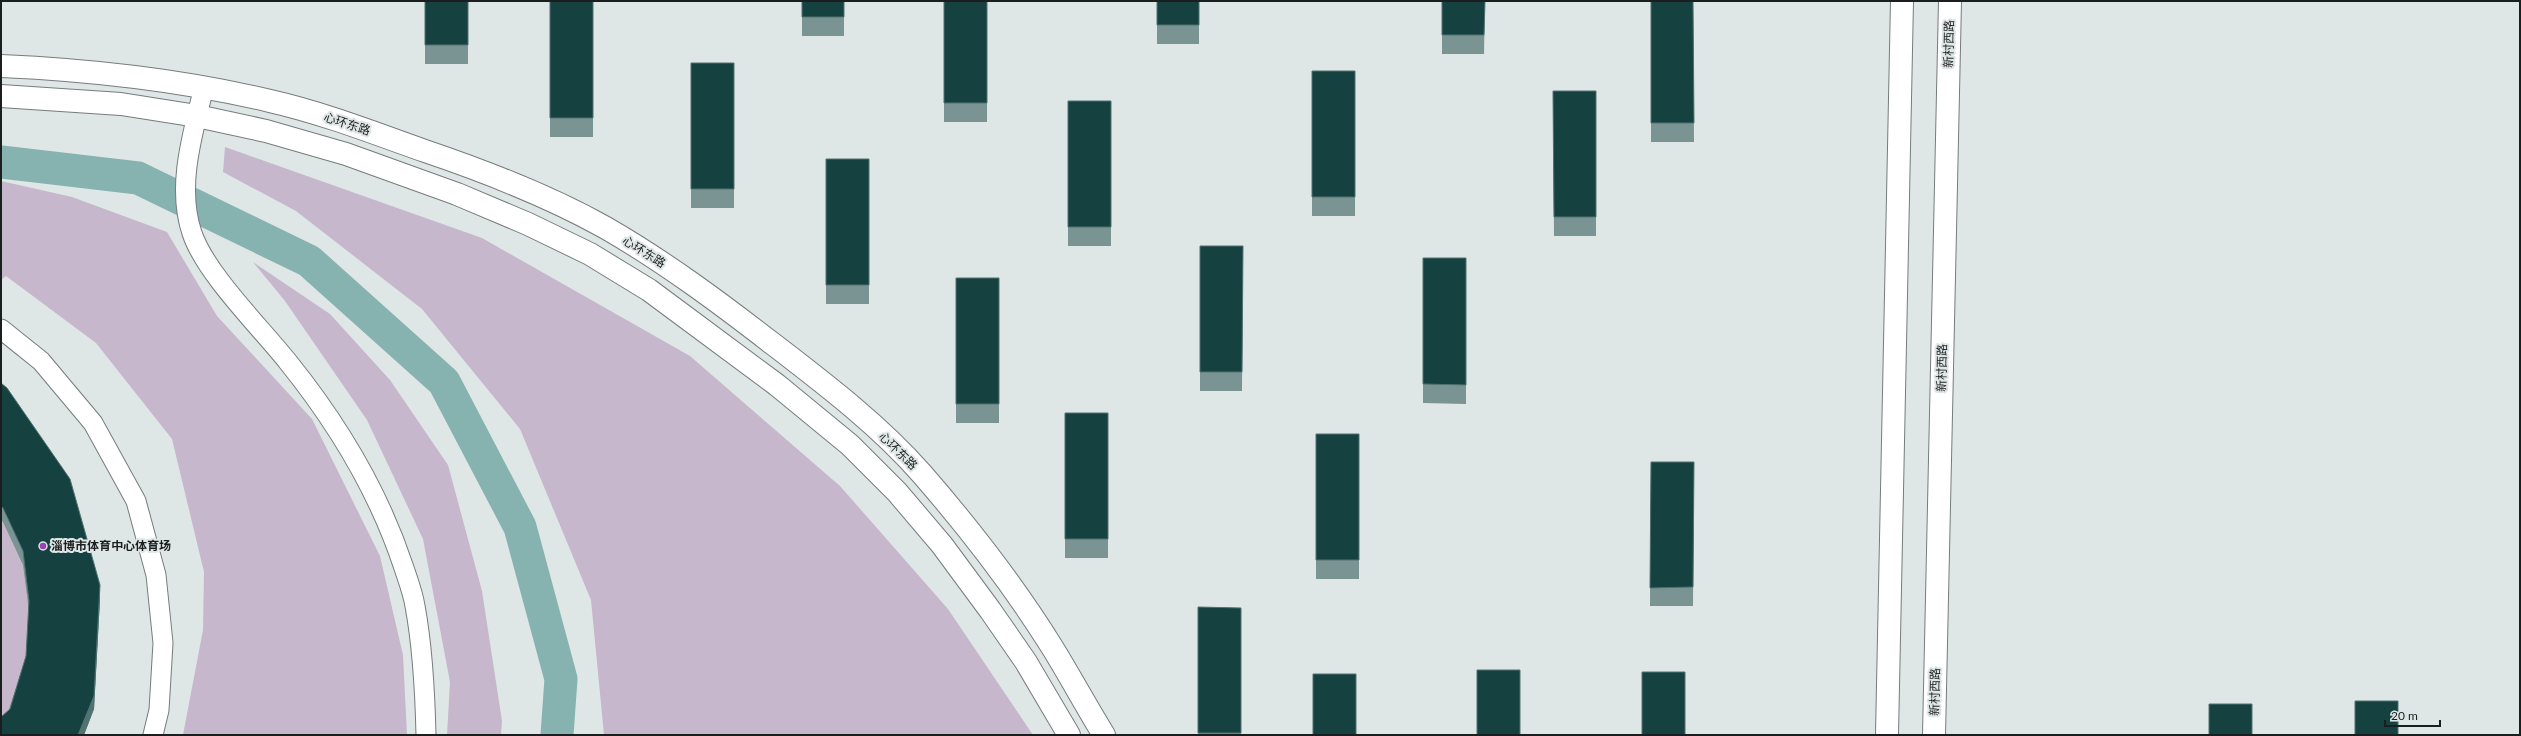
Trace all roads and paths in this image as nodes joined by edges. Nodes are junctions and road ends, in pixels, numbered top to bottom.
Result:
1 (1902, 1) edge
2 (1950, 1) edge
3 (1, 66) edge
4 (204, 87) junction
5 (1, 96) edge
6 (197, 116) junction
7 (1, 329) edge
8 (153, 735) edge
9 (426, 735) edge
10 (1069, 735) edge
11 (1104, 735) edge
12 (1887, 735) edge
13 (1934, 735) edge

1 - 12 main road
2 - 13 main road, 新村西路
3 - 4 main road, 心环东路
4 - 6 street
4 - 11 main road, 心环东路
5 - 6 main road
6 - 9 street
6 - 10 main road
7 - 8 street

